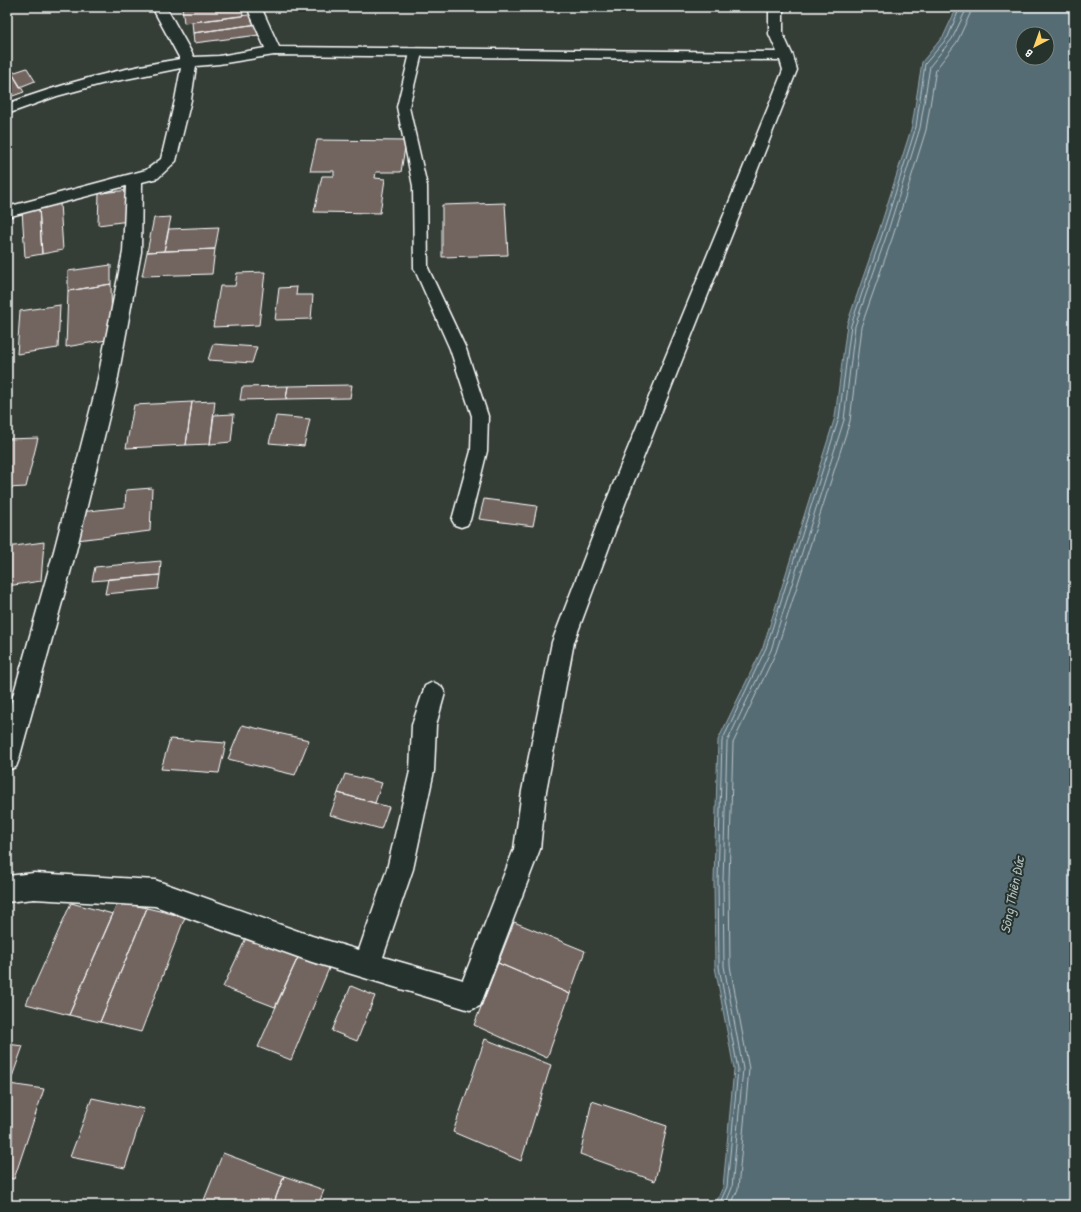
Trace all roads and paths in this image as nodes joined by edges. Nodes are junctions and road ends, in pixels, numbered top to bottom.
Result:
1 (159, 7) edge
2 (254, 7) edge
3 (776, 7) edge
4 (274, 51) junction
5 (416, 53) junction
6 (786, 56) junction
7 (189, 62) junction
8 (7, 109) edge
9 (134, 179) junction
10 (7, 212) edge
11 (461, 520) dead end
12 (433, 693) dead end
13 (7, 759) edge
14 (7, 889) edge
15 (367, 965) junction

1 - 7 street
2 - 4 street
3 - 6 street
4 - 5 street
4 - 7 street
5 - 6 street
5 - 11 lane
6 - 15 street
7 - 8 street
7 - 9 street
9 - 10 street
9 - 13 street
12 - 15 street
14 - 15 street

